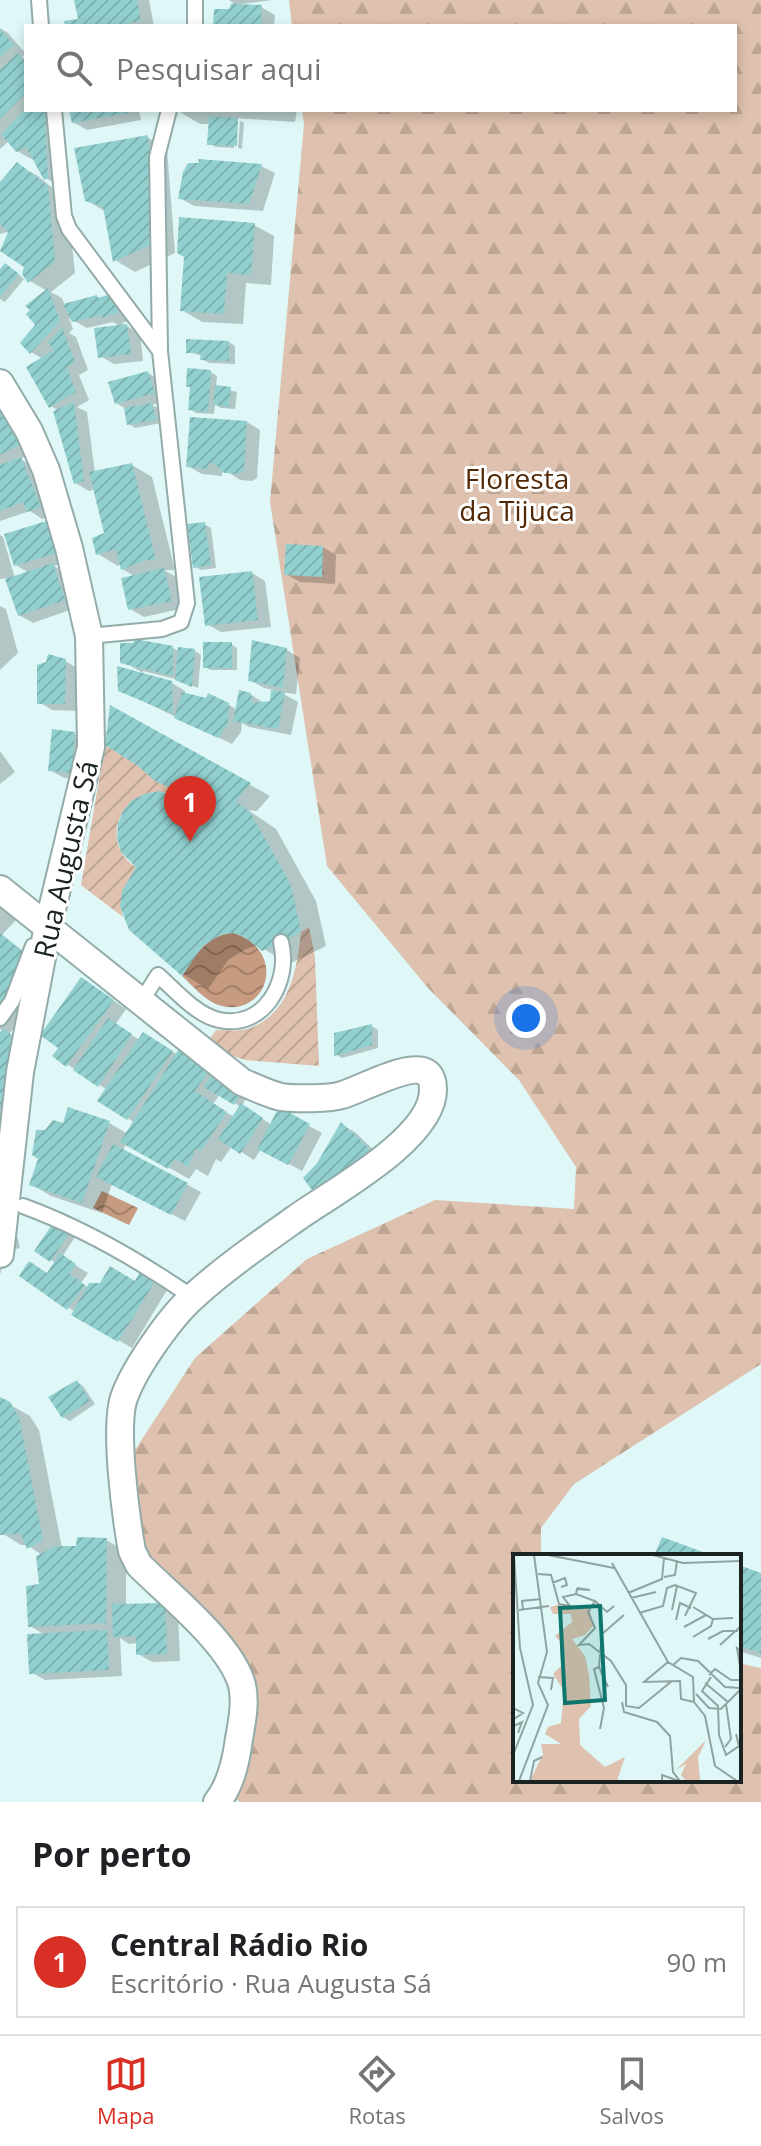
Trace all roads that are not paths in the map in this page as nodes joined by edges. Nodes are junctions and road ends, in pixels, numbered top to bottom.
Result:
1 (39, 0) edge
2 (195, 0) edge
3 (41, 24) edge
4 (195, 24) edge
5 (54, 112) edge
6 (168, 112) edge
7 (160, 351) junction
8 (0, 383) edge
9 (89, 636) junction
10 (0, 889) edge
11 (43, 922) junction
12 (281, 942) dead end
13 (141, 1002) junction
14 (0, 1018) edge
15 (23, 1206) dead end
16 (0, 1254) edge
17 (192, 1297) junction
18 (217, 1802) edge

1 - 3 lane
2 - 4 lane
5 - 7 lane
6 - 7 lane
7 - 9 lane
8 - 9 street, Rua Augusta Sá
9 - 11 street, Rua Augusta Sá
10 - 11 street
11 - 13 street
11 - 14 lane
11 - 16 street, Rua Augusta Sá
12 - 13 lane
13 - 17 street
15 - 17 lane
17 - 18 street

